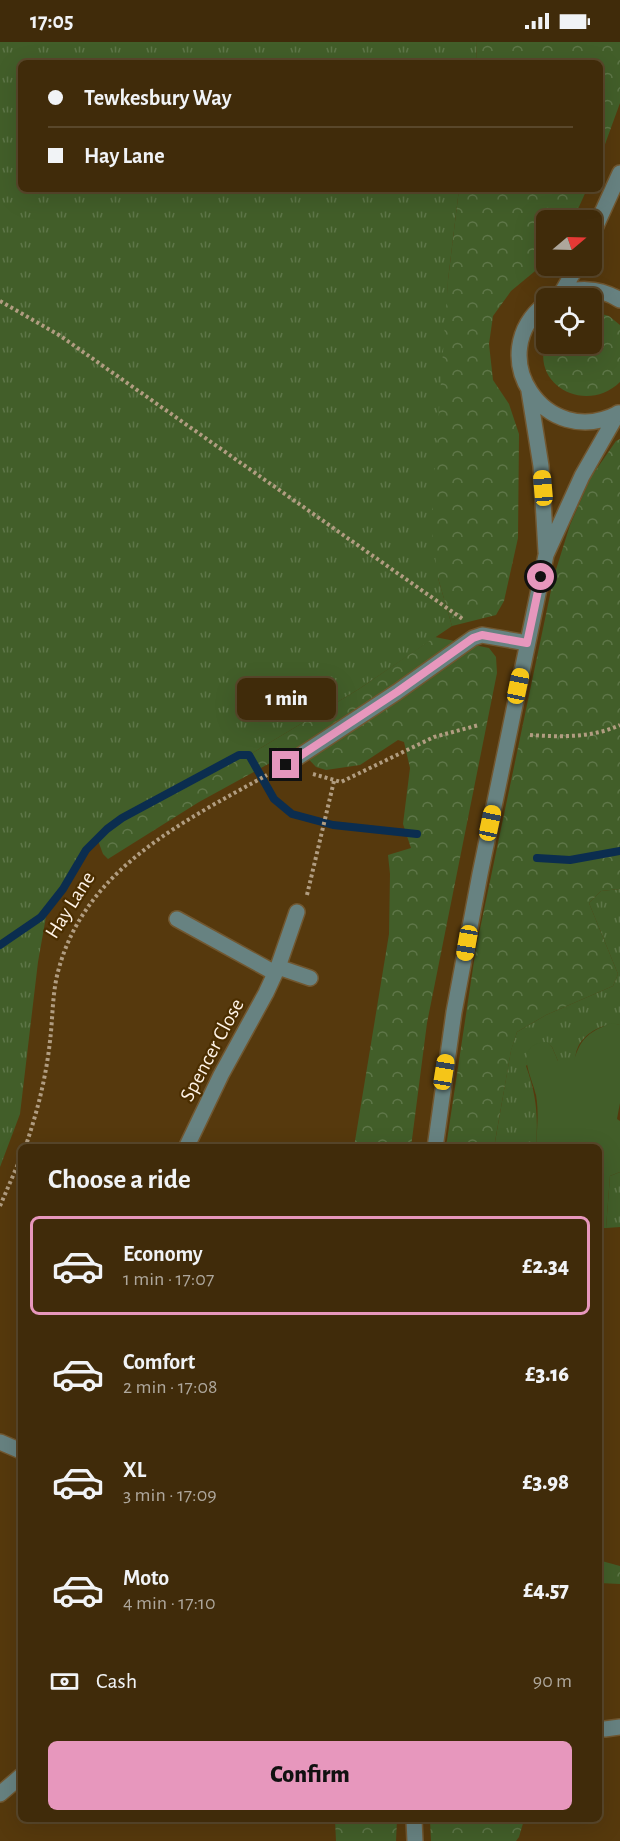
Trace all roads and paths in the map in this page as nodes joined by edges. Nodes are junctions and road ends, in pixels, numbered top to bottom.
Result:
1 (620, 173) edge
2 (602, 213) edge
3 (602, 292) edge
4 (620, 300) edge
5 (0, 301) edge
6 (536, 314) edge
7 (529, 391) junction
8 (619, 413) edge
9 (546, 555) junction
10 (482, 635) junction
11 (527, 643) junction
12 (478, 725) dead end
13 (620, 725) edge
14 (529, 735) dead end
15 (282, 768) junction
16 (334, 781) junction
17 (297, 912) joint
18 (177, 919) dead end
19 (276, 970) junction
20 (309, 978) dead end
21 (26, 1144) edge
22 (188, 1144) edge
23 (436, 1144) edge
24 (18, 1164) edge
25 (0, 1206) edge
26 (0, 1442) edge
27 (18, 1446) edge
28 (18, 1779) edge
29 (0, 1794) edge
30 (414, 1822) edge
31 (415, 1841) edge

1 - 2 street
3 - 4 street
5 - 10 path
6 - 7 street
7 - 8 street
7 - 9 street
8 - 9 street
9 - 11 street
10 - 11 street
10 - 15 street
11 - 23 street
12 - 16 path
13 - 14 path
15 - 16 path
15 - 21 path, Hay Lane
16 - 17 path
17 - 19 street, Spencer Close
18 - 19 street
19 - 20 street
19 - 22 street, Spencer Close
24 - 25 path
26 - 27 street
28 - 29 street
30 - 31 street

